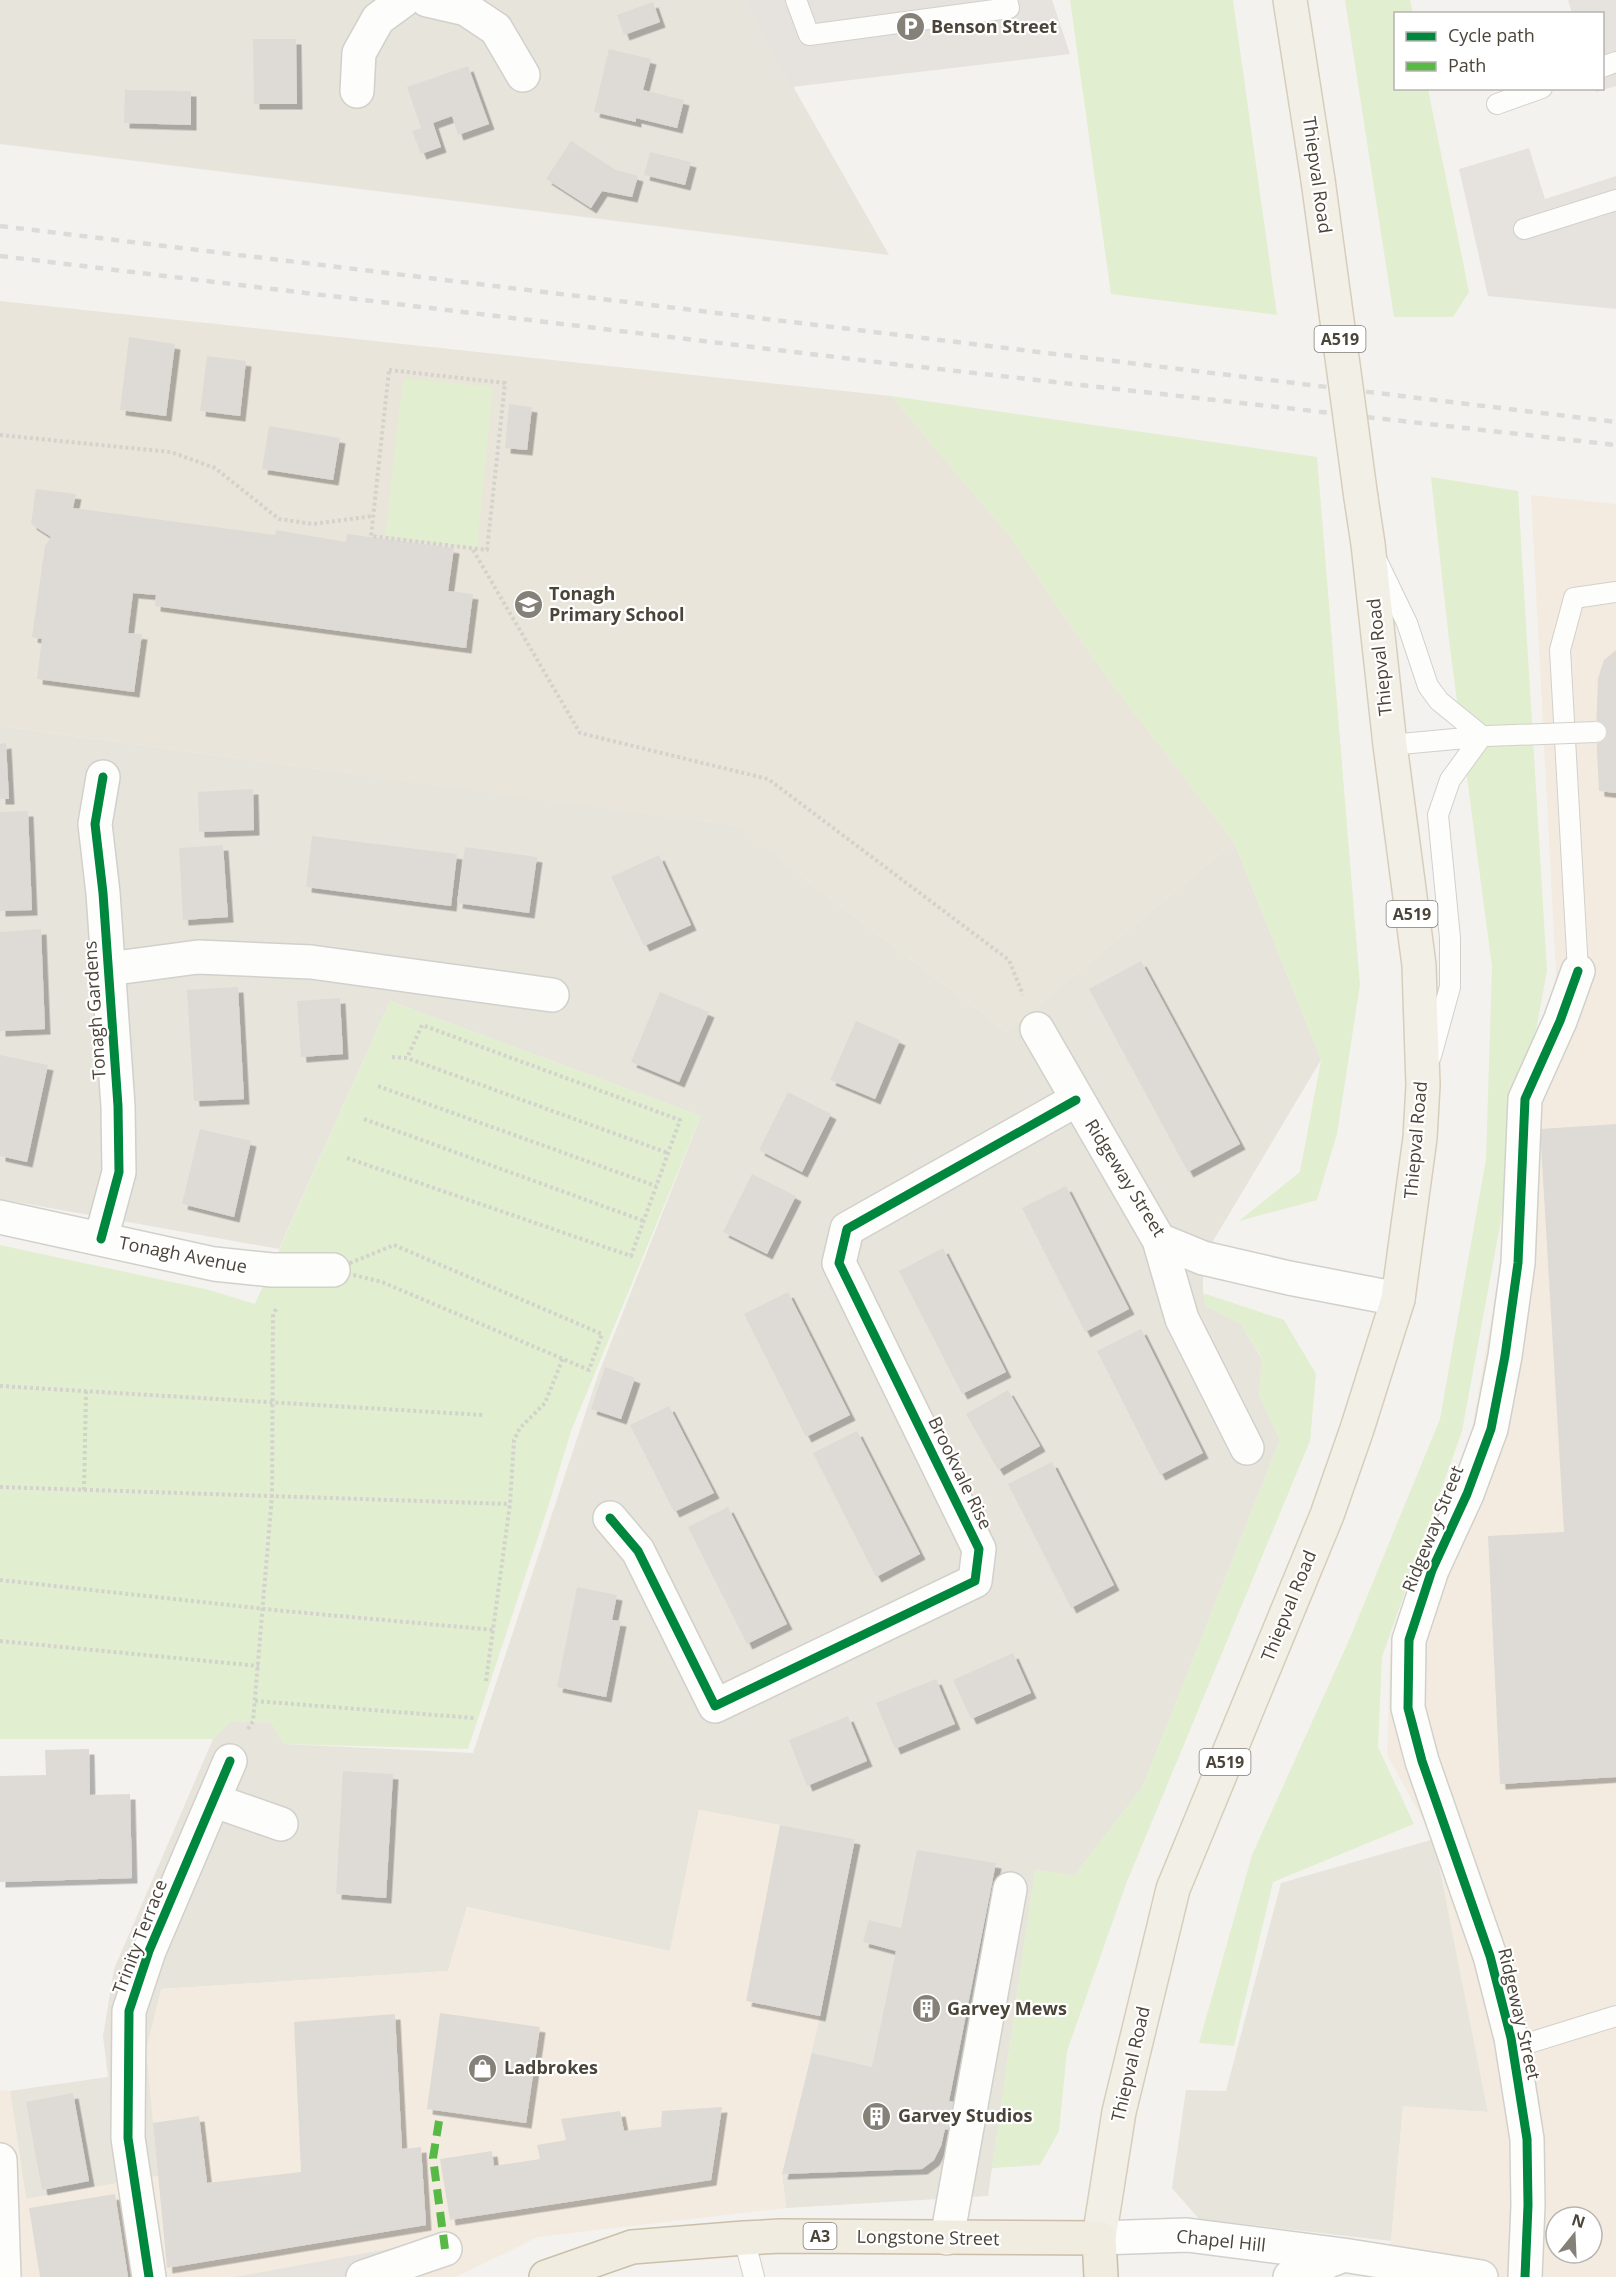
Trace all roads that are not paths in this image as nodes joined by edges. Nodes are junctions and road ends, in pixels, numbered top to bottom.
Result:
1 (404, 0) edge
2 (427, 0) edge
3 (796, 0) edge
4 (1007, 0) edge
5 (1290, 0) edge
6 (523, 75) dead end
7 (1537, 90) edge
8 (357, 92) dead end
9 (1497, 105) dead end
10 (1616, 200) edge
11 (1524, 229) dead end
12 (1368, 544) junction
13 (1616, 592) edge
14 (1596, 732) dead end
15 (1485, 736) junction
16 (1390, 745) junction
17 (103, 777) dead end
18 (108, 969) junction
19 (1578, 970) joint
20 (552, 995) dead end
21 (1037, 1029) road end
22 (1423, 1085) junction
23 (1077, 1100) junction
24 (0, 1217) edge
25 (101, 1239) junction
26 (1159, 1240) junction
27 (333, 1270) road end
28 (1398, 1299) junction
29 (1247, 1448) dead end
30 (610, 1518) dead end
31 (230, 1761) road end
32 (215, 1801) junction
33 (281, 1824) dead end
34 (1010, 1889) dead end
35 (1616, 2016) edge
36 (1513, 2048) junction
37 (0, 2160) edge
38 (744, 2238) junction
39 (947, 2238) junction
40 (1099, 2238) junction
41 (445, 2249) dead end
42 (1343, 2255) junction
43 (4, 2277) edge
44 (148, 2277) edge
45 (363, 2277) edge
46 (546, 2277) edge
47 (754, 2277) edge
48 (1101, 2277) edge
49 (1290, 2277) edge
50 (1481, 2277) edge
51 (1525, 2277) edge

1 - 8 street
2 - 6 street
3 - 4 lane
5 - 12 main road, Thiepval Road / A519, bridge
7 - 9 lane
10 - 11 lane
12 - 15 lane
12 - 16 main road, Thiepval Road / A519
13 - 19 lane
14 - 15 lane, bridge
15 - 16 lane
15 - 22 lane
16 - 22 main road, Thiepval Road / A519
17 - 18 street, Tonagh Gardens
18 - 20 street, Tonagh Gardens
18 - 25 street, Tonagh Gardens
19 - 36 street, Ridgeway Street
21 - 23 street, Ridgeway Street
22 - 28 main road, Thiepval Road / A519
23 - 26 street, Ridgeway Street
23 - 30 street, Brookvale Rise
24 - 25 street, Tonagh Avenue
25 - 27 street, Tonagh Avenue
26 - 28 street, Ridgeway Street
26 - 29 street
28 - 40 main road, Thiepval Road / A519
31 - 32 street, Trinity Terrace
32 - 33 street
32 - 44 street, Trinity Terrace
34 - 39 street
35 - 36 lane
36 - 51 street, Ridgeway Street
37 - 43 street
38 - 39 highway, Longstone Street / A3
38 - 46 highway, Longstone Street / A3
38 - 47 lane
39 - 40 highway, Longstone Street / A3
40 - 42 street, Chapel Hill
40 - 48 highway
41 - 45 street
42 - 49 street
42 - 50 street, Chapel Hill

